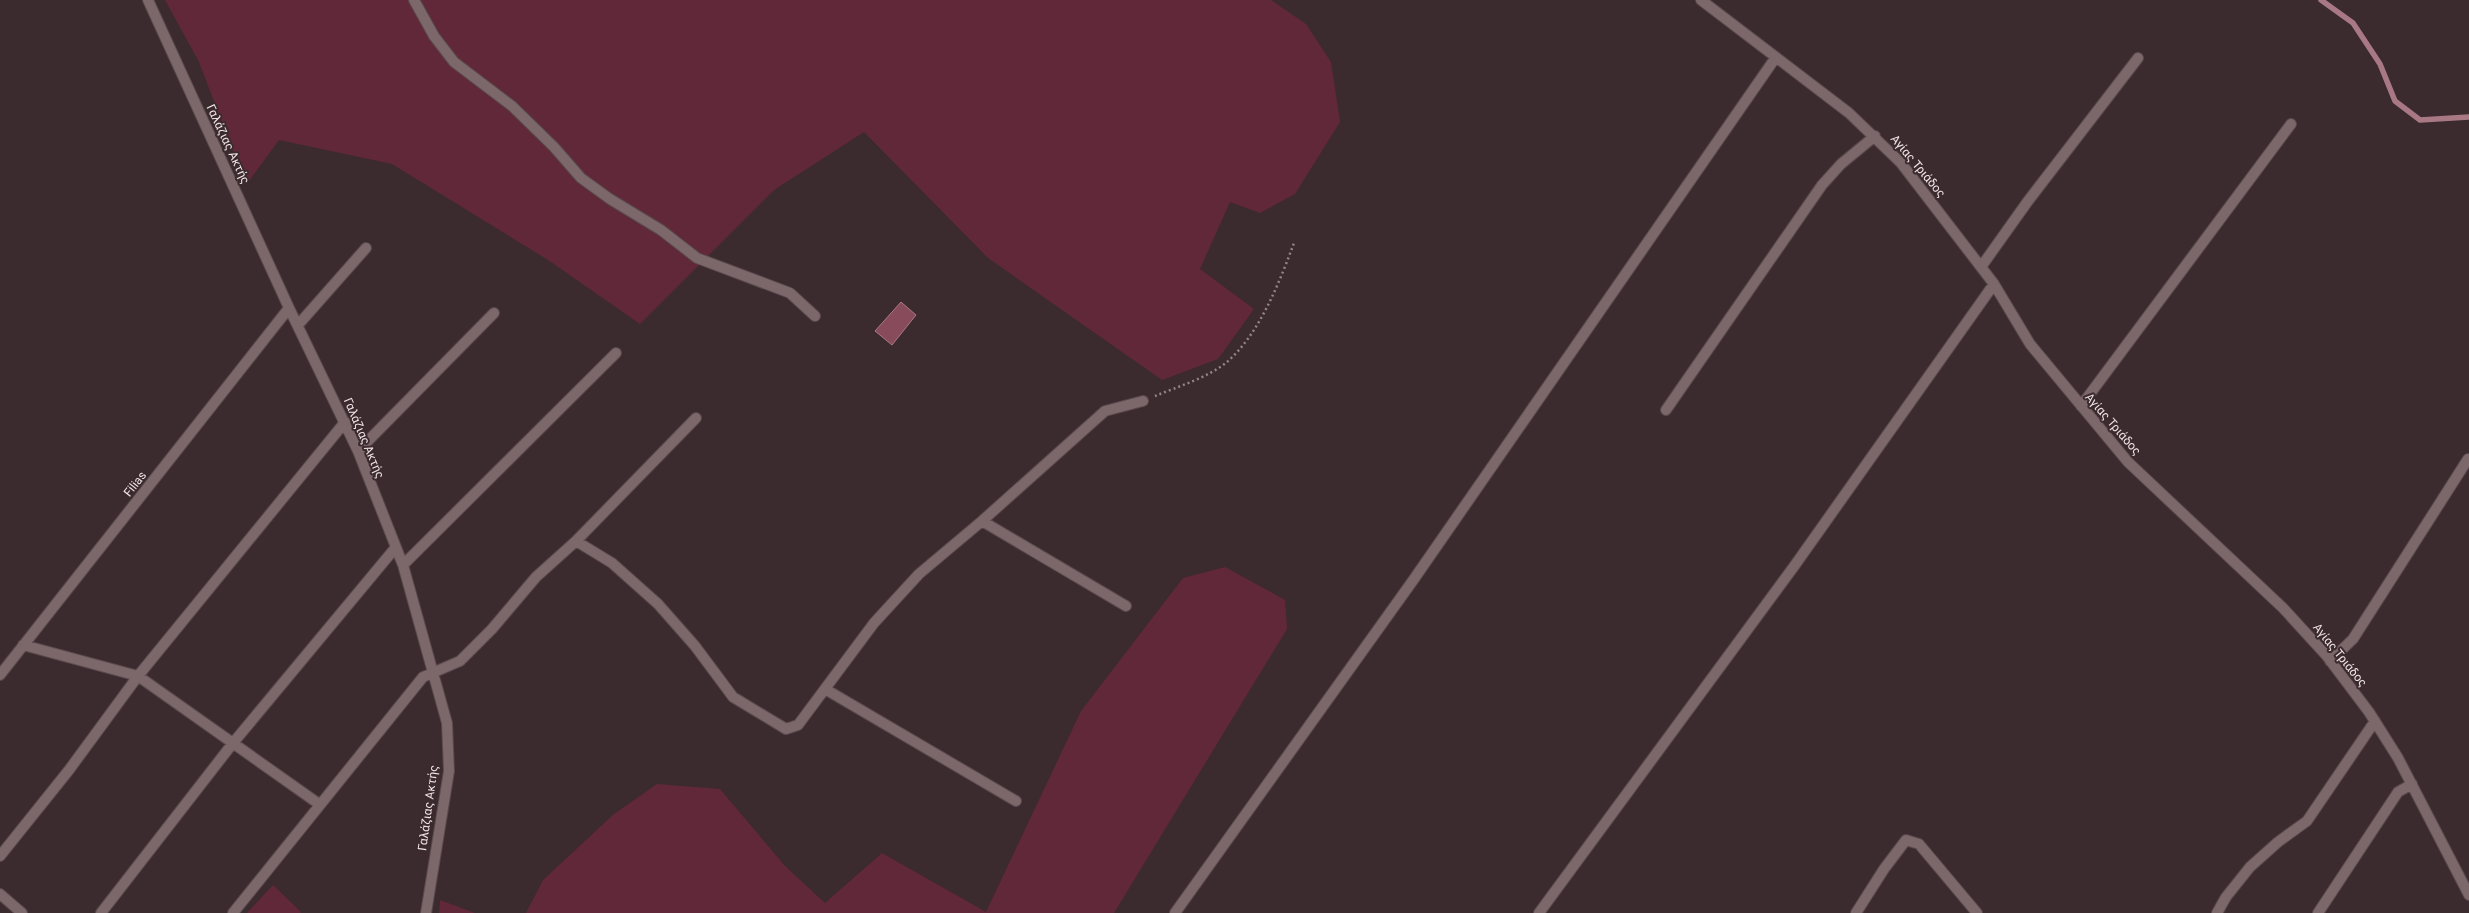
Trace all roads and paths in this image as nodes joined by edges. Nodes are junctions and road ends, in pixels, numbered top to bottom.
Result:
1 (148, 0) edge
2 (414, 0) edge
3 (1701, 0) edge
4 (1776, 57) junction
5 (2138, 58) dead end
6 (2291, 124) dead end
7 (1875, 136) junction
8 (1294, 243) dead end
9 (366, 248) dead end
10 (1981, 267) junction
11 (1994, 284) junction
12 (289, 308) junction
13 (494, 313) dead end
14 (815, 316) dead end
15 (298, 325) junction
16 (616, 353) dead end
17 (1143, 401) joint
18 (2081, 406) junction
19 (1666, 410) dead end
20 (696, 418) dead end
21 (345, 422) junction
22 (358, 451) junction
23 (2468, 459) edge
24 (982, 521) junction
25 (576, 541) junction
26 (396, 548) junction
27 (403, 565) junction
28 (1126, 606) dead end
29 (23, 646) junction
30 (2330, 661) junction
31 (431, 672) junction
32 (0, 675) edge
33 (138, 676) junction
34 (824, 689) junction
35 (2375, 721) junction
36 (233, 743) junction
37 (2412, 784) junction
38 (1016, 801) dead end
39 (319, 804) junction
40 (0, 856) edge
41 (0, 894) edge
42 (2469, 896) edge
43 (22, 913) edge
44 (101, 913) edge
45 (233, 913) edge
46 (426, 913) edge
47 (1175, 913) edge
48 (1539, 913) edge
49 (1856, 913) edge
50 (1976, 913) edge
51 (2217, 913) edge
52 (2318, 913) edge

1 - 12 street, Γαλάζιας Ακτής
2 - 14 street
3 - 4 street, Αγίας Τριάδος
4 - 7 street, Αγίας Τριάδος
4 - 47 street
5 - 10 street
6 - 18 street
7 - 10 street, Αγίας Τριάδος
7 - 19 street
8 - 17 path
9 - 15 street
10 - 11 street, Αγίας Τριάδος
11 - 18 street, Αγίας Τριάδος
11 - 48 street
12 - 15 street, Γαλάζιας Ακτής
12 - 29 street, Filias
13 - 22 street
15 - 21 street, Γαλάζιας Ακτής
16 - 27 street
17 - 24 street
18 - 30 street, Αγίας Τριάδος
20 - 25 street
21 - 22 street, Γαλάζιας Ακτής
21 - 33 street
22 - 26 street, Γαλάζιας Ακτής
23 - 30 street
24 - 28 street
24 - 34 street
25 - 31 street
25 - 34 street
26 - 27 street, Γαλάζιας Ακτής
26 - 36 street
27 - 31 street, Γαλάζιας Ακτής
29 - 32 street, Filias
29 - 33 street
30 - 35 street, Αγίας Τριάδος
31 - 39 street
31 - 46 street, Γαλάζιας Ακτής
33 - 36 street
33 - 40 street
34 - 38 street
35 - 37 street, Αγίας Τριάδος
35 - 51 street
36 - 39 street
36 - 44 street
37 - 42 street, Αγίας Τριάδος
37 - 52 street
39 - 45 street
41 - 43 street
49 - 50 street

